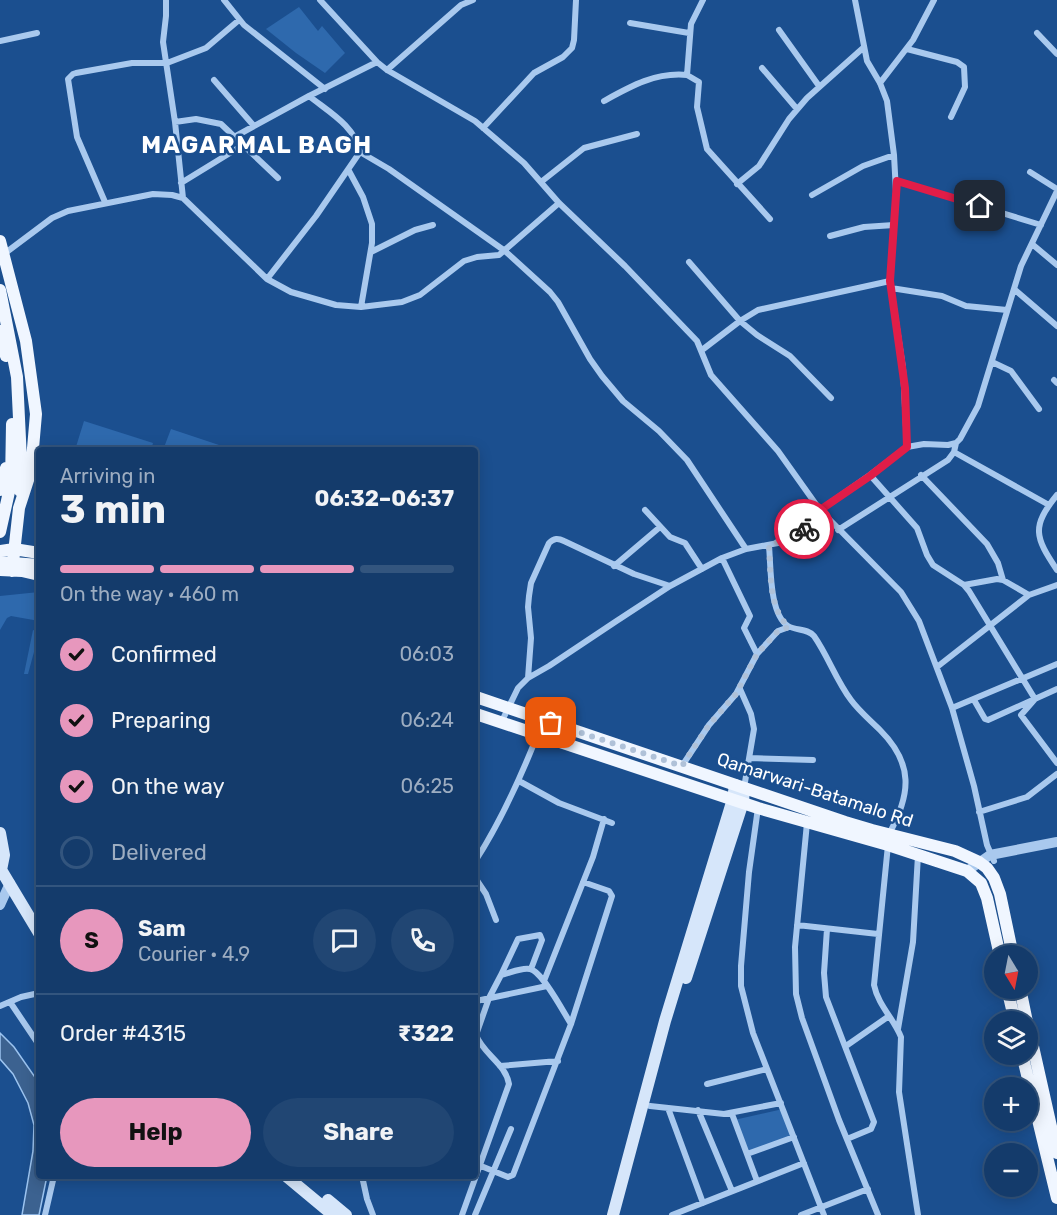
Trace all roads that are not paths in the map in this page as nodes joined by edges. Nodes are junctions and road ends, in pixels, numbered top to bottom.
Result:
1 (166, 0) edge
2 (224, 0) edge
3 (320, 0) edge
4 (473, 0) edge
5 (576, 0) edge
6 (855, 0) edge
7 (934, 0) edge
8 (702, 1) edge
9 (239, 20) junction
10 (630, 23) dead end
11 (779, 30) dead end
12 (37, 33) dead end
13 (689, 33) junction
14 (1037, 33) dead end
15 (0, 40) edge
16 (863, 48) junction
17 (907, 49) junction
18 (1057, 54) edge
19 (377, 62) junction
20 (166, 63) junction
21 (762, 68) dead end
22 (387, 70) junction
23 (687, 75) junction
24 (214, 80) dead end
25 (880, 83) junction
26 (819, 86) junction
27 (326, 89) junction
28 (309, 96) junction
29 (604, 101) dead end
30 (797, 110) junction
31 (951, 117) dead end
32 (175, 122) junction
33 (254, 126) junction
34 (483, 128) junction
35 (637, 134) dead end
36 (236, 136) junction
37 (243, 145) junction
38 (360, 152) junction
39 (894, 155) junction
40 (349, 171) junction
41 (1030, 172) dead end
42 (278, 178) dead end
43 (897, 181) junction
44 (541, 182) junction
45 (181, 183) junction
46 (737, 184) junction
47 (1057, 190) edge
48 (812, 195) dead end
49 (183, 198) junction
50 (105, 202) junction
51 (559, 203) junction
52 (770, 219) dead end
53 (433, 225) dead end
54 (894, 225) junction
55 (1041, 225) junction
56 (830, 236) dead end
57 (0, 241) edge
58 (1032, 244) junction
59 (505, 251) junction
60 (371, 252) junction
61 (2, 255) edge
62 (689, 262) dead end
63 (1057, 265) edge
64 (267, 279) junction
65 (891, 285) junction
66 (1014, 289) junction
67 (0, 290) edge
68 (361, 307) junction
69 (1007, 310) junction
70 (740, 321) junction
71 (1057, 326) edge
72 (0, 331) edge
73 (702, 350) junction
74 (992, 362) junction
75 (831, 398) dead end
76 (1039, 409) dead end
77 (956, 443) junction
78 (12, 446) junction
79 (907, 447) junction
80 (954, 452) junction
81 (870, 476) junction
82 (921, 476) junction
83 (0, 490) edge
84 (1057, 495) edge
85 (888, 497) junction
86 (1049, 505) junction
87 (19, 508) junction
88 (645, 510) dead end
89 (820, 510) junction
90 (825, 516) junction
91 (660, 527) junction
92 (838, 530) junction
93 (0, 532) edge
94 (769, 546) junction
95 (14, 549) junction
96 (746, 549) junction
97 (0, 551) edge
98 (36, 553) edge
99 (0, 557) edge
100 (722, 558) junction
101 (36, 559) edge
102 (0, 562) edge
103 (36, 565) edge
104 (614, 566) junction
105 (702, 569) junction
106 (6, 570) edge
107 (1057, 570) edge
108 (36, 574) edge
109 (1003, 580) junction
110 (964, 585) junction
111 (1057, 585) edge
112 (670, 586) junction
113 (1029, 595) junction
114 (990, 625) junction
115 (789, 627) junction
116 (757, 654) junction
117 (1057, 664) edge
118 (937, 667) junction
119 (528, 678) junction
120 (1023, 678) junction
121 (740, 689) junction
122 (1057, 689) edge
123 (478, 698) edge
124 (1035, 699) junction
125 (974, 700) junction
126 (507, 708) junction
127 (952, 708) junction
128 (478, 715) edge
129 (501, 723) junction
130 (537, 736) junction
131 (750, 758) junction
132 (813, 760) dead end
133 (1057, 763) edge
134 (682, 766) junction
135 (1057, 774) edge
136 (519, 781) junction
137 (740, 786) junction
138 (738, 801) junction
139 (758, 808) junction
140 (979, 812) junction
141 (604, 819) junction
142 (612, 823) dead end
143 (807, 823) junction
144 (0, 833) edge
145 (888, 840) junction
146 (1057, 842) edge
147 (1057, 848) edge
148 (917, 855) junction
149 (478, 858) edge
150 (987, 862) junction
151 (1, 868) edge
152 (972, 875) junction
153 (478, 882) edge
154 (583, 882) junction
155 (10, 883) junction
156 (0, 905) edge
157 (496, 920) dead end
158 (797, 925) junction
159 (36, 928) edge
160 (827, 929) junction
161 (878, 934) junction
162 (998, 945) edge
163 (1011, 945) edge
164 (531, 969) junction
165 (501, 975) junction
166 (545, 984) junction
167 (36, 994) edge
168 (489, 998) junction
169 (478, 1001) edge
170 (10, 1002) junction
171 (0, 1006) edge
172 (889, 1016) junction
173 (478, 1024) edge
174 (571, 1024) junction
175 (898, 1029) junction
176 (36, 1041) edge
177 (478, 1046) edge
178 (846, 1046) junction
179 (558, 1061) junction
180 (1025, 1065) edge
181 (1037, 1065) edge
182 (500, 1066) junction
183 (767, 1069) junction
184 (707, 1084) dead end
185 (781, 1103) junction
186 (650, 1106) junction
187 (668, 1108) junction
188 (698, 1110) junction
189 (732, 1114) junction
190 (511, 1129) dead end
191 (794, 1137) junction
192 (847, 1139) junction
193 (1057, 1153) edge
194 (747, 1154) junction
195 (804, 1162) junction
196 (481, 1166) junction
197 (493, 1171) junction
198 (478, 1174) edge
199 (53, 1179) edge
200 (290, 1179) edge
201 (303, 1179) edge
202 (363, 1179) edge
203 (476, 1179) edge
204 (757, 1181) junction
205 (868, 1189) junction
206 (732, 1191) junction
207 (1057, 1198) edge
208 (703, 1203) junction
209 (821, 1207) junction
210 (45, 1215) edge
211 (333, 1215) edge
212 (346, 1215) edge
213 (373, 1215) edge
214 (462, 1215) edge
215 (475, 1215) edge
216 (614, 1215) edge
217 (620, 1215) edge
218 (672, 1215) edge
219 (801, 1215) edge
220 (824, 1215) edge
221 (878, 1215) edge
222 (918, 1215) edge

1 - 20 street
2 - 9 street
3 - 19 street
4 - 22 street
5 - 34 street
6 - 16 street
7 - 17 street
8 - 13 street
9 - 20 street
9 - 27 street
10 - 13 street
11 - 26 street
12 - 15 street
13 - 23 street
14 - 18 street
16 - 25 street
16 - 26 street
17 - 25 street
17 - 31 street
19 - 22 street
19 - 27 street
20 - 32 street
20 - 50 street
21 - 30 street
22 - 34 street
23 - 29 street
23 - 46 street
24 - 33 street
25 - 39 street
26 - 30 street
27 - 28 street
28 - 33 street
28 - 38 street
30 - 46 street
32 - 36 street
32 - 45 street
33 - 36 street
34 - 44 street
35 - 44 street
36 - 37 street
37 - 42 street
37 - 45 street
38 - 40 street
38 - 59 street
39 - 43 street
39 - 48 street
40 - 60 street
40 - 64 street
41 - 47 street
43 - 54 street
43 - 55 street
44 - 51 street
45 - 49 street
46 - 52 street
47 - 55 street
49 - 50 street
49 - 64 street
50 - 61 street
51 - 59 street
51 - 73 street
53 - 60 street
54 - 56 street
54 - 65 street
55 - 58 street
57 - 61 main road
58 - 63 street
58 - 66 street
59 - 68 street
59 - 96 street
60 - 68 street
61 - 87 main road
62 - 70 street
64 - 68 street
65 - 69 street
65 - 70 street
65 - 79 street
66 - 69 street
66 - 71 street
67 - 87 main road
69 - 74 street
70 - 73 street
70 - 75 street
72 - 78 main road
73 - 89 street
74 - 76 street
74 - 77 street
77 - 79 street
77 - 80 street
78 - 83 main road
78 - 93 main road
79 - 81 street
80 - 82 street
80 - 86 street
81 - 85 street
81 - 89 street
82 - 85 street
82 - 109 street
84 - 86 street
85 - 92 street
85 - 110 street
86 - 107 street
87 - 95 main road
88 - 91 street
89 - 90 street
90 - 92 street
90 - 94 street
91 - 104 street
91 - 105 street
92 - 118 street
94 - 96 street
94 - 115 street
95 - 97 main road
95 - 98 main road
95 - 106 main road
96 - 100 street
99 - 101 main road
100 - 105 street
100 - 116 street
102 - 103 main road, bridge
104 - 112 street
104 - 119 street
105 - 112 street
106 - 108 main road
109 - 110 street
109 - 113 street
110 - 114 street
111 - 113 street
112 - 119 street
113 - 114 street
114 - 118 street
114 - 120 street
115 - 116 street
115 - 145 street
116 - 121 street
117 - 120 street
118 - 127 street
119 - 126 street
120 - 124 street
120 - 125 street
121 - 131 street
121 - 134 street
122 - 124 street
123 - 126 main road, Qamarwari-Batamalo Rd
124 - 125 street
124 - 133 street
125 - 127 street
126 - 129 street
126 - 134 main road, Qamarwari-Batamalo Rd
127 - 140 street
128 - 129 main road, Qamarwari-Batamalo Rd
129 - 130 main road, Qamarwari-Batamalo Rd
130 - 136 street
130 - 138 main road, Qamarwari-Batamalo Rd
131 - 132 street
131 - 137 street
134 - 137 main road, Qamarwari-Batamalo Rd
135 - 140 street
136 - 141 street
136 - 149 street
137 - 138 main road
137 - 145 main road, Qamarwari-Batamalo Rd
138 - 139 main road, Qamarwari-Batamalo Rd
138 - 186 main road
138 - 216 main road
139 - 143 main road, Qamarwari-Batamalo Rd
139 - 183 street
140 - 150 street
141 - 142 street
141 - 154 street
143 - 145 main road, Qamarwari-Batamalo Rd
143 - 158 street
144 - 151 main road
145 - 148 main road, Qamarwari-Batamalo Rd
145 - 150 main road, Qamarwari-Batamalo Rd
145 - 161 street
146 - 150 street
147 - 150 street
148 - 152 main road, Qamarwari-Batamalo Rd
148 - 175 street
150 - 152 street
150 - 163 main road
151 - 155 main road
152 - 162 main road
153 - 157 street
154 - 166 street
154 - 174 street
155 - 156 street
155 - 159 main road
158 - 160 street
158 - 192 street
160 - 161 street
160 - 178 street
161 - 172 street
164 - 165 street
164 - 165 street
164 - 166 street
165 - 168 street
166 - 168 street
166 - 174 street
167 - 170 street
168 - 169 street
168 - 173 street
170 - 171 street
170 - 176 street
172 - 175 street
172 - 178 street
174 - 179 street
175 - 222 street
177 - 182 street
178 - 192 street
179 - 182 street
179 - 197 street
180 - 207 main road
181 - 193 main road
182 - 196 street
183 - 184 street
183 - 185 street
185 - 189 street
185 - 191 street
186 - 187 street
186 - 217 main road
187 - 188 street
187 - 208 street
188 - 189 street
188 - 206 street
189 - 194 street
190 - 197 street
191 - 194 street
191 - 195 street
192 - 205 street
194 - 204 street
195 - 204 street
195 - 209 street
196 - 197 street
196 - 198 street
197 - 215 street
199 - 210 street
200 - 211 main road
201 - 212 main road
202 - 213 street
203 - 214 street
204 - 206 street
205 - 209 street
205 - 221 street
206 - 208 street
208 - 218 street
209 - 219 street
209 - 220 street

